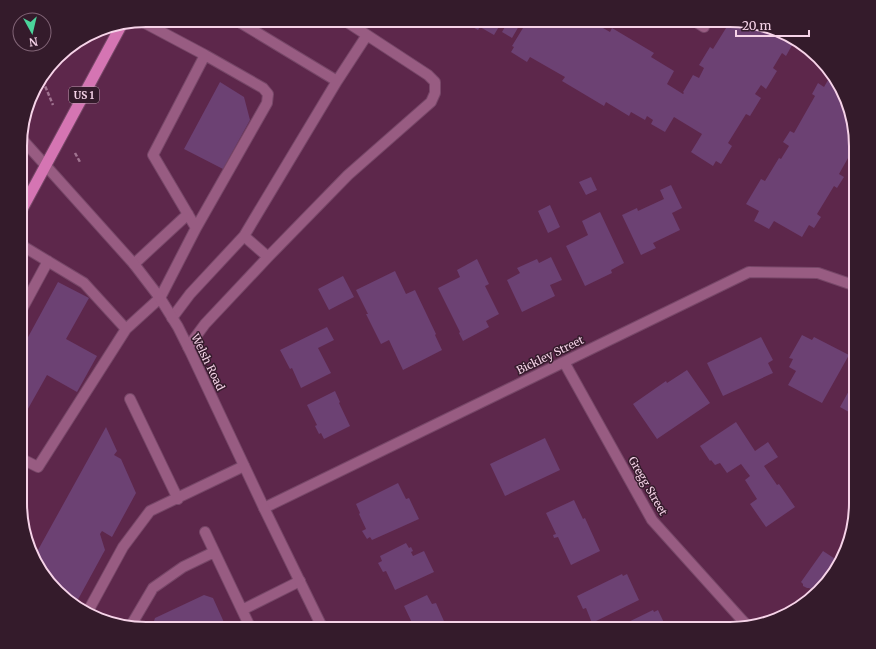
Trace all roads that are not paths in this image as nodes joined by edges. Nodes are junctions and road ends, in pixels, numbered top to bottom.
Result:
1 (152, 27) edge
2 (248, 27) edge
3 (355, 27) edge
4 (119, 30) edge
5 (367, 35) junction
6 (205, 55) junction
7 (337, 81) junction
8 (27, 145) edge
9 (46, 165) junction
10 (27, 200) edge
11 (188, 214) junction
12 (196, 228) junction
13 (244, 236) junction
14 (27, 248) edge
15 (268, 257) junction
16 (48, 262) junction
17 (134, 264) junction
18 (849, 284) edge
19 (160, 298) junction
20 (27, 300) edge
21 (172, 318) junction
22 (126, 329) junction
23 (188, 347) junction
24 (564, 362) junction
25 (130, 399) dead end
26 (27, 462) edge
27 (244, 466) junction
28 (178, 498) junction
29 (264, 508) junction
30 (205, 532) dead end
31 (214, 552) junction
32 (300, 581) junction
33 (90, 608) edge
34 (242, 610) junction
35 (133, 621) edge
36 (744, 621) edge
37 (248, 622) edge
38 (320, 622) edge

1 - 6 street
2 - 7 street
3 - 5 street
4 - 9 highway, US 1
5 - 7 street
5 - 15 street
6 - 11 street
6 - 12 street
7 - 13 street
8 - 9 street, Welsh Road
9 - 10 highway, US 1
9 - 17 street, Welsh Road
11 - 12 street
11 - 17 street
12 - 19 street
13 - 15 street
13 - 21 street
14 - 16 street
15 - 23 street
16 - 20 street
16 - 22 street
17 - 19 street, Welsh Road
18 - 24 street, Bickley Street
19 - 21 street, Welsh Road
19 - 22 street
21 - 23 street, Welsh Road
22 - 26 street
23 - 27 street, Welsh Road
24 - 29 street, Bickley Street
24 - 36 street, Gregg Street
25 - 28 street
27 - 28 street
27 - 29 street, Welsh Road
28 - 33 street
29 - 32 street, Welsh Road
30 - 31 street
31 - 34 street
31 - 35 street
32 - 34 street
32 - 38 street, Welsh Road
34 - 37 street

